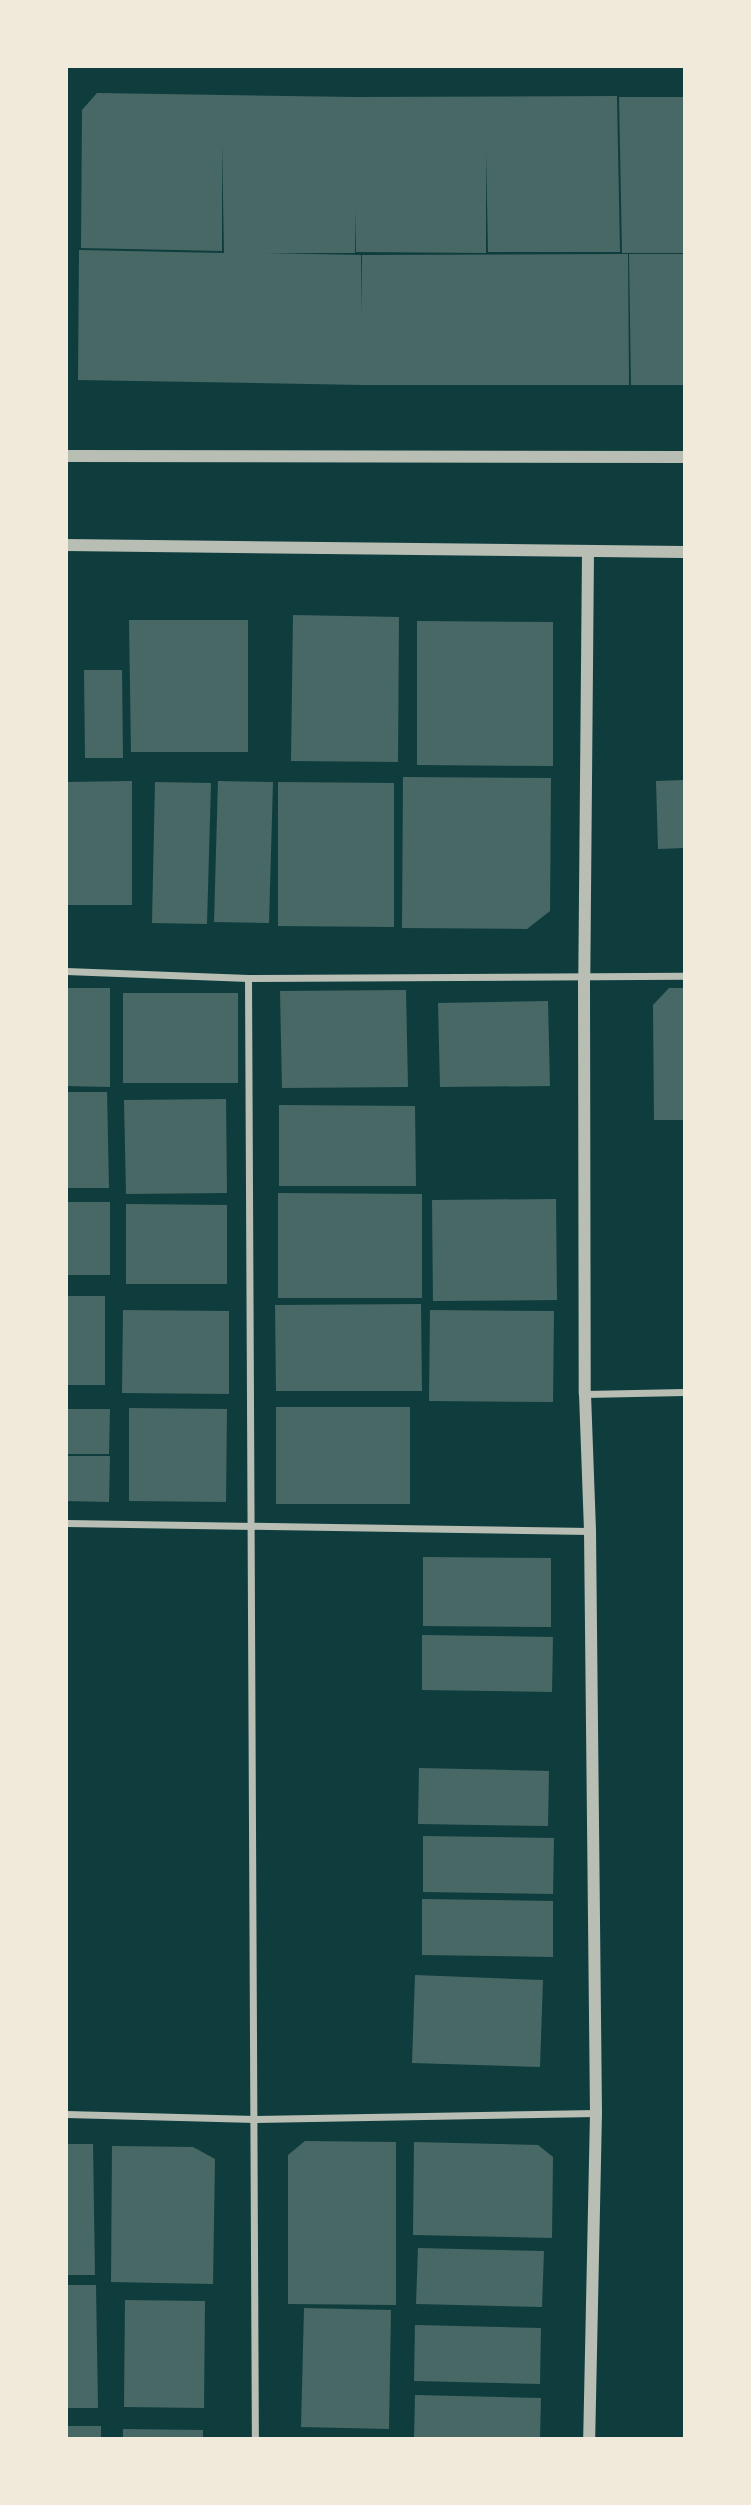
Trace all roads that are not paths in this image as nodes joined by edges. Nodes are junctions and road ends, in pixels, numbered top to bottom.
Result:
1 (66, 456) edge
2 (684, 457) edge
3 (66, 545) edge
4 (588, 552) junction
5 (684, 552) edge
6 (66, 971) edge
7 (584, 976) junction
8 (684, 976) edge
9 (248, 978) junction
10 (684, 1392) edge
11 (585, 1394) junction
12 (66, 1523) edge
13 (249, 1525) junction
14 (590, 1531) junction
15 (596, 2113) junction
16 (66, 2114) edge
17 (255, 2119) junction
18 (255, 2438) edge
19 (589, 2438) edge

1 - 2 street
3 - 4 street
4 - 5 street
4 - 7 street
6 - 9 street
7 - 8 street
7 - 9 street
7 - 11 street
9 - 13 street
10 - 11 street
11 - 14 street
12 - 13 street
13 - 14 street
13 - 17 street
14 - 15 street
15 - 17 street
15 - 19 street
16 - 17 street
17 - 18 street

